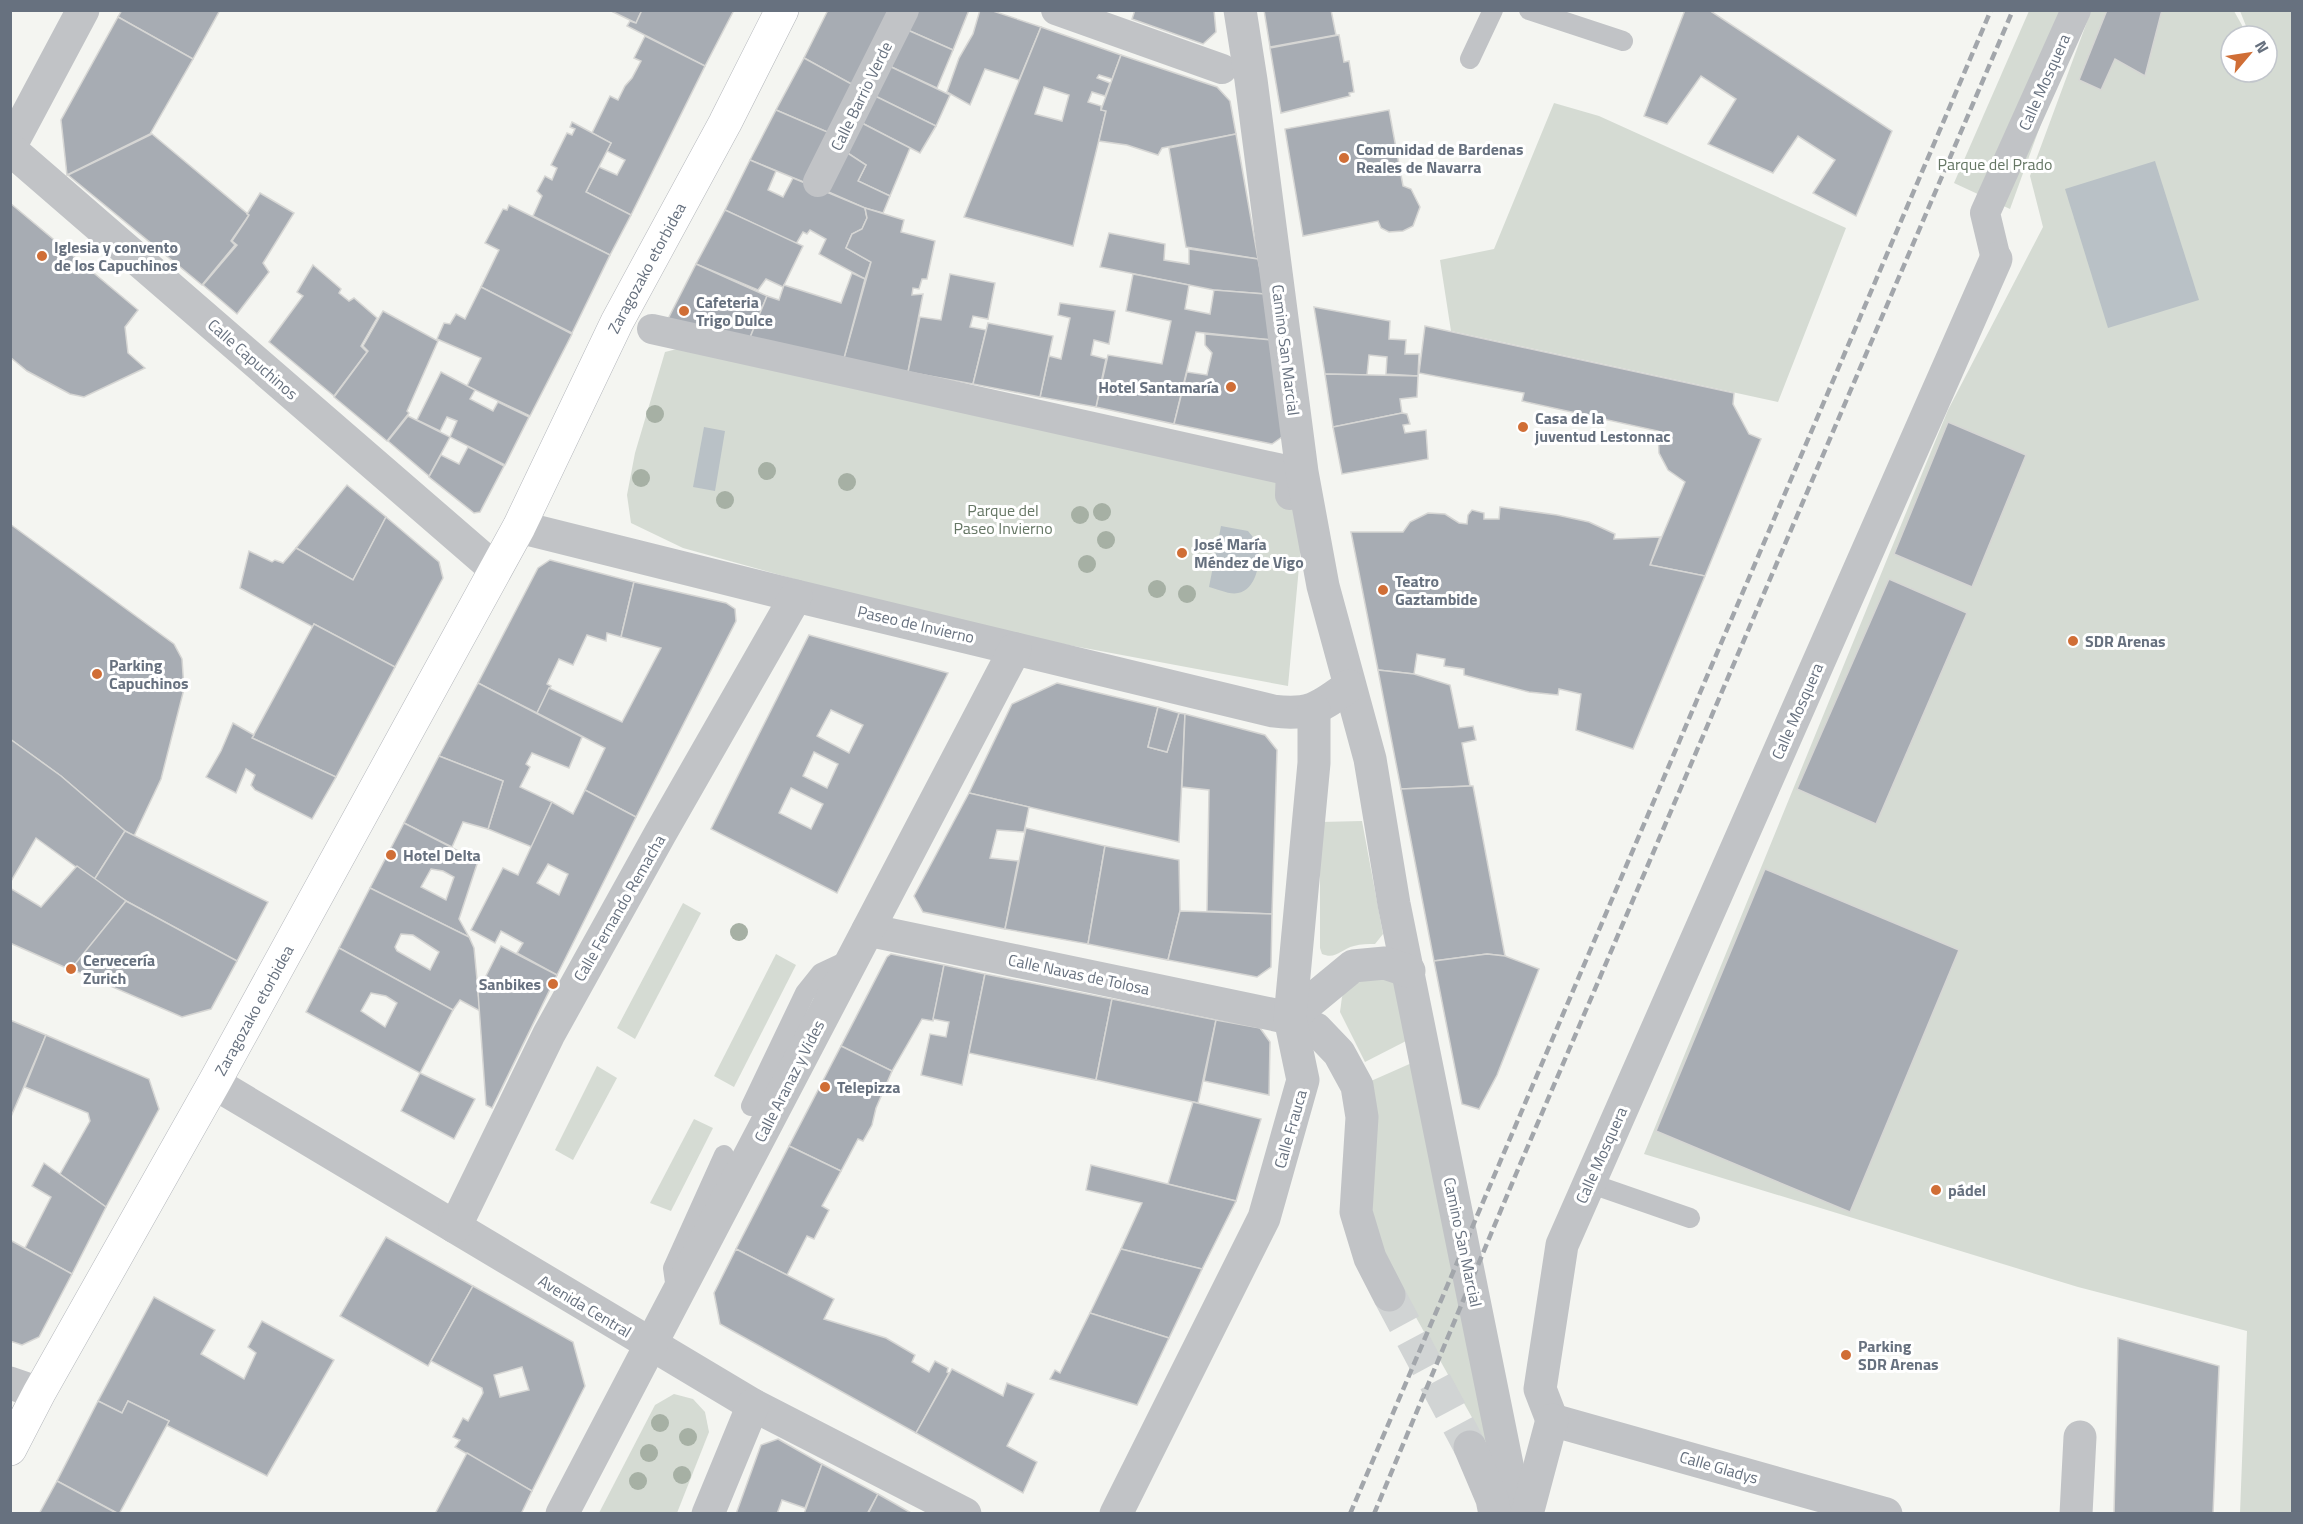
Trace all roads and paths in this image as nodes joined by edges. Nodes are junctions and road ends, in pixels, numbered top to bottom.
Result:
1 (83, 10) edge
2 (782, 10) edge
3 (903, 10) edge
4 (1056, 10) edge
5 (1240, 10) edge
6 (1493, 10) edge
7 (1529, 10) edge
8 (2076, 10) edge
9 (1623, 42) dead end
10 (1470, 60) dead end
11 (1222, 69) dead end
12 (10, 148) edge
13 (818, 182) dead end
14 (1996, 258) joint
15 (652, 329) dead end
16 (1290, 495) dead end
17 (519, 527) junction
18 (495, 569) junction
19 (796, 596) junction
20 (1015, 649) junction
21 (1349, 686) junction
22 (1314, 710) junction
23 (860, 943) junction
24 (1408, 971) junction
25 (1290, 1018) junction
26 (214, 1083) junction
27 (751, 1106) dead end
28 (724, 1155) dead end
29 (1589, 1183) junction
30 (1690, 1218) dead end
31 (455, 1227) junction
32 (676, 1294) junction
33 (1389, 1295) tunnel mouth
34 (649, 1344) junction
35 (1492, 1382) junction
36 (25, 1388) edge
37 (1539, 1389) junction
38 (753, 1405) junction
39 (1552, 1420) junction
40 (2080, 1437) dead end
41 (1470, 1447) tunnel mouth
42 (10, 1449) edge
43 (561, 1514) edge
44 (708, 1514) edge
45 (966, 1514) edge
46 (1116, 1514) edge
47 (1495, 1514) edge
48 (1517, 1514) edge
49 (1527, 1514) edge
50 (1886, 1514) edge
51 (2076, 1514) edge

1 - 12 street
2 - 17 main road, Zaragozako etorbidea
3 - 13 street, Calle Barrio Verde
4 - 11 street
5 - 21 street, Camino San Marcial
6 - 10 lane
7 - 9 lane
8 - 14 street, Calle Mosquera
12 - 18 street, Calle Capuchinos
14 - 29 street, Calle Mosquera
15 - 16 street
17 - 18 main road, Zaragozako etorbidea
17 - 19 street, Paseo de Invierno
18 - 26 main road, Zaragozako etorbidea
19 - 20 street, Paseo de Invierno
19 - 31 street, Calle Fernando Remacha
20 - 22 street, Paseo de Invierno
20 - 23 street, Calle Aranaz y Vides
21 - 22 street
21 - 24 street, Camino San Marcial
22 - 25 street, Calle Frauca
23 - 25 street, Calle Navas de Tolosa
23 - 27 lane
23 - 32 street, Calle Aranaz y Vides
24 - 25 street
24 - 35 street, Camino San Marcial
25 - 33 street
25 - 46 street, Calle Frauca
26 - 31 street, Avenida Central
26 - 36 main road, Zaragozako etorbidea
28 - 32 lane
29 - 30 lane
29 - 37 street, Calle Mosquera
31 - 34 street, Avenida Central
32 - 34 street, Calle Aranaz y Vides
34 - 38 street, Avenida Central
34 - 43 street, Calle Aranaz y Vides
35 - 37 street
35 - 48 street, Camino San Marcial
36 - 42 main road, Zaragozako etorbidea
37 - 39 street
38 - 44 street
38 - 45 street, Avenida Central
39 - 49 street
39 - 50 street, Calle Gladys
40 - 51 street
41 - 47 street

